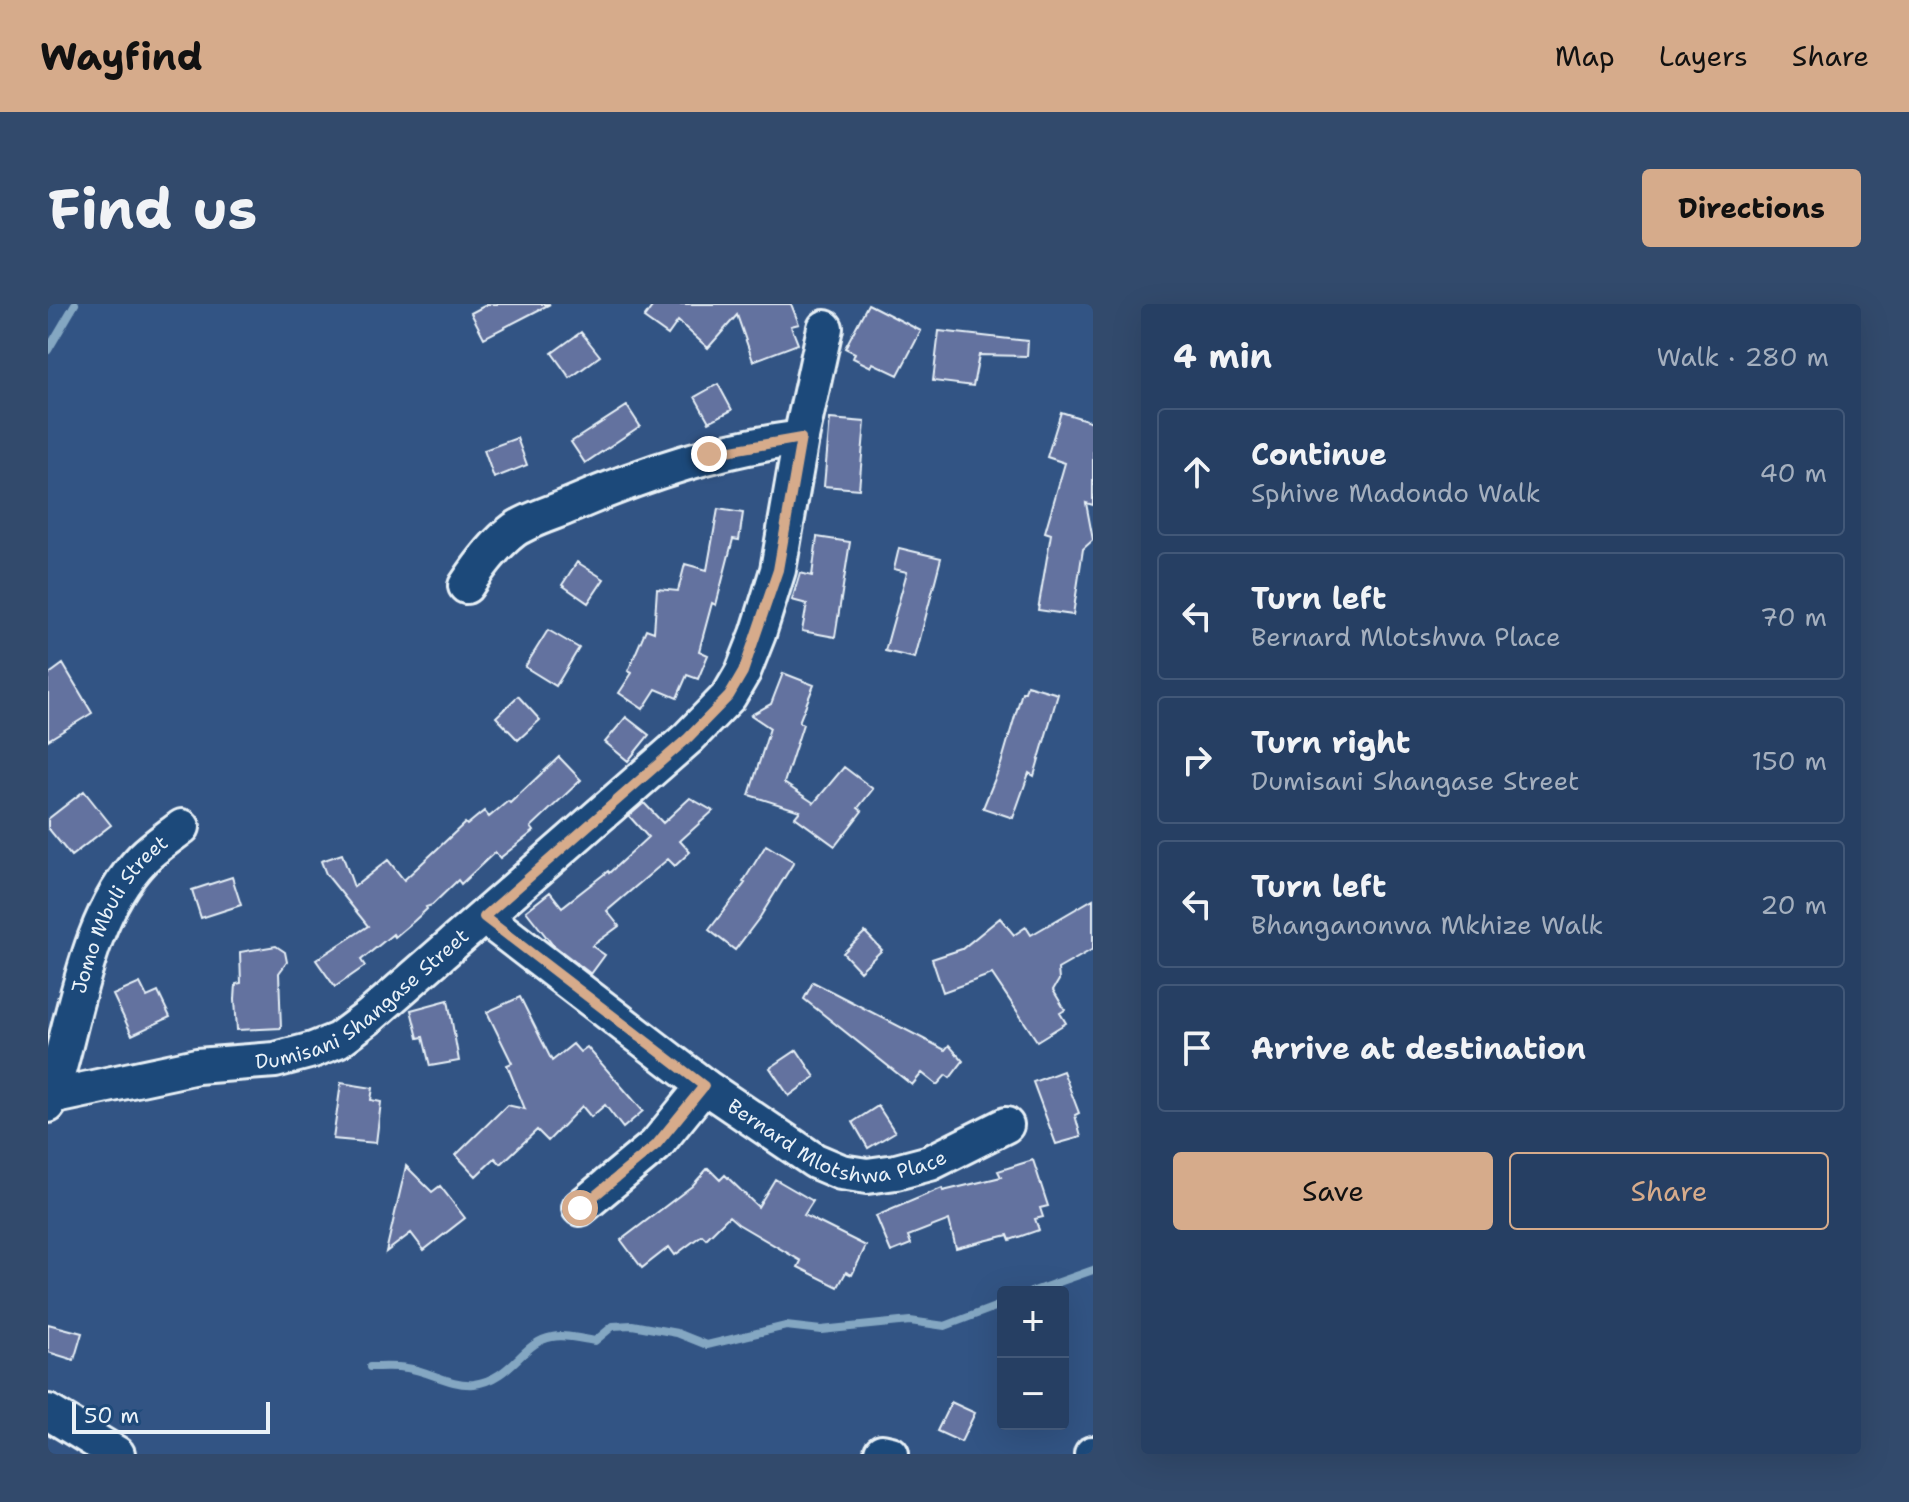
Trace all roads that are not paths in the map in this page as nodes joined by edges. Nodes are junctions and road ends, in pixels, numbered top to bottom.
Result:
1 (825, 328) dead end
2 (801, 438) junction
3 (466, 586) dead end
4 (182, 827) dead end
5 (484, 917) junction
6 (704, 1086) junction
7 (49, 1101) edge
8 (1006, 1125) dead end
9 (580, 1208) dead end
10 (48, 1412) edge
11 (117, 1454) edge

1 - 2 street, Dumisani Shangase Street
2 - 3 street
2 - 5 street, Dumisani Shangase Street
4 - 7 street, Jomo Mbuli Street
5 - 6 street, Bernard Mlotshwa Place
5 - 7 street, Dumisani Shangase Street
6 - 8 street, Bernard Mlotshwa Place
6 - 9 street
10 - 11 street

